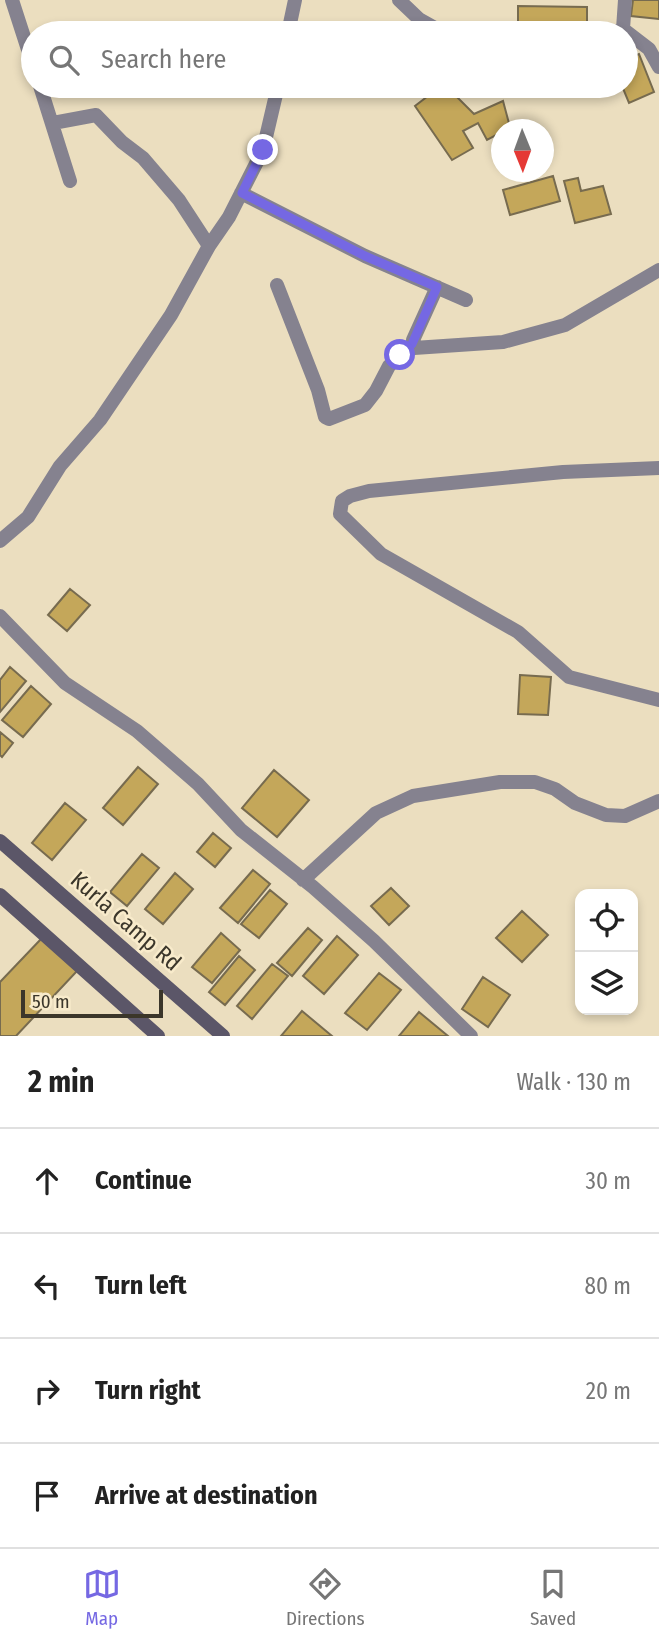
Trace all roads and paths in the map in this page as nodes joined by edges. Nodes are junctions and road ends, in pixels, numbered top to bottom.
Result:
1 (12, 0) edge
2 (295, 0) edge
3 (399, 0) edge
4 (625, 0) edge
5 (291, 21) edge
6 (423, 21) edge
7 (620, 21) edge
8 (21, 28) edge
9 (638, 43) edge
10 (659, 67) edge
11 (44, 98) edge
12 (275, 98) edge
13 (53, 123) junction
14 (70, 181) dead end
15 (242, 193) junction
16 (209, 246) junction
17 (659, 270) edge
18 (277, 285) dead end
19 (437, 287) junction
20 (466, 300) dead end
21 (412, 344) junction
22 (659, 468) edge
23 (0, 541) edge
24 (0, 616) edge
25 (659, 700) edge
26 (659, 801) edge
27 (0, 841) edge
28 (303, 880) junction
29 (0, 895) edge
30 (158, 1036) edge
31 (223, 1036) edge
32 (471, 1036) edge

1 - 8 street
2 - 5 street
3 - 6 street
4 - 7 street
9 - 10 street
11 - 13 street
12 - 15 street
13 - 14 street
13 - 16 street
15 - 16 street
15 - 19 street
16 - 23 street
17 - 21 street
18 - 21 street
19 - 20 street
19 - 21 street
22 - 25 street
24 - 28 street
26 - 28 street
27 - 31 main road, Kurla Camp Rd
28 - 32 street
29 - 30 main road

